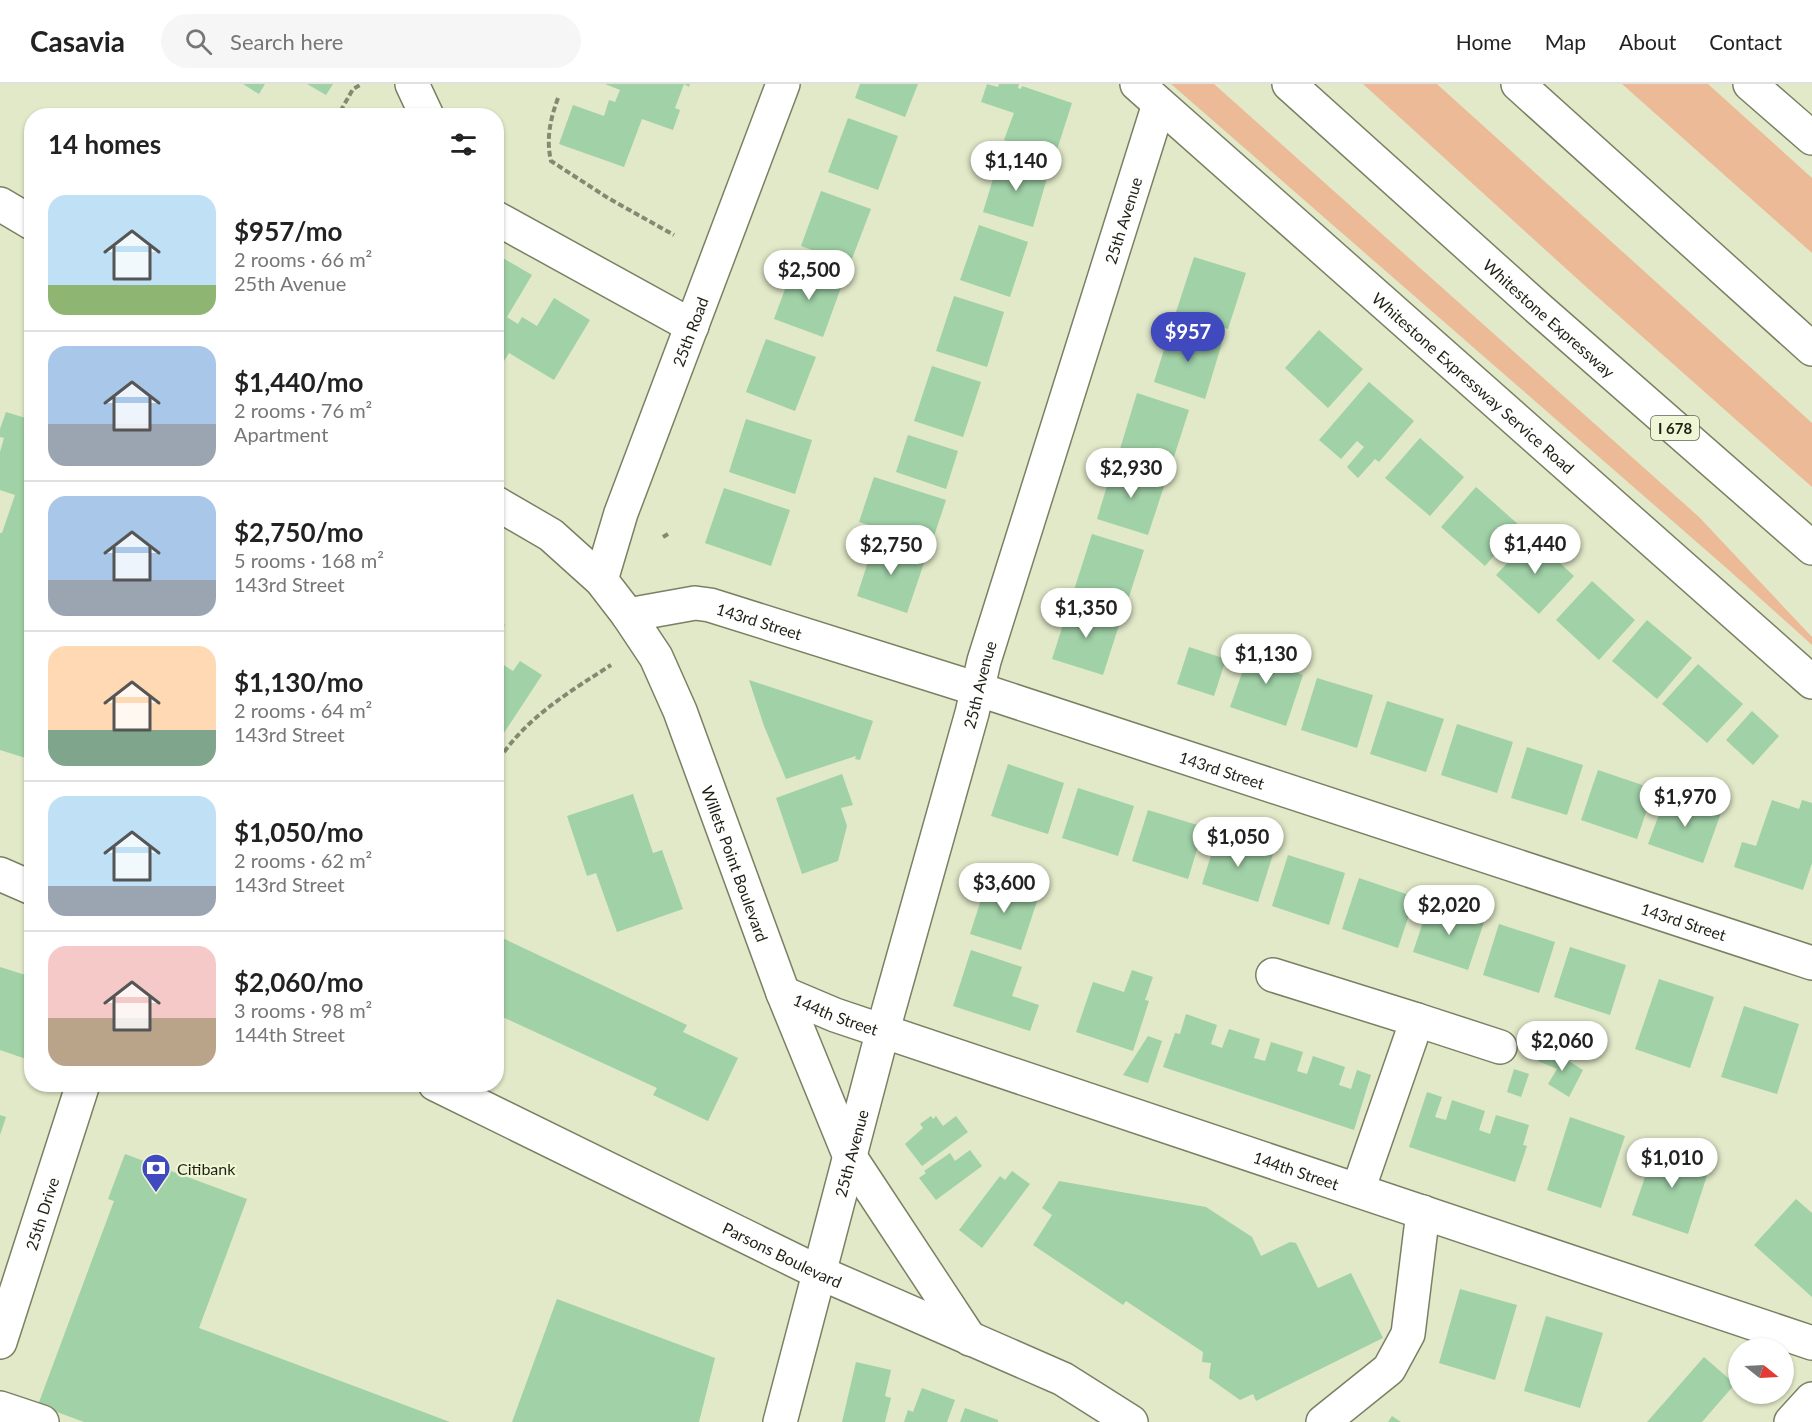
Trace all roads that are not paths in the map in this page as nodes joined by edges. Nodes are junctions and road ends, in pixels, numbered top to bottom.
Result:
1 (412, 84) edge
2 (783, 84) edge
3 (1289, 84) edge
4 (1518, 84) edge
5 (1750, 84) edge
6 (1148, 94) edge
7 (423, 108) edge
8 (1812, 138) edge
9 (1637, 191) junction
10 (0, 204) edge
11 (24, 218) edge
12 (504, 222) edge
13 (1539, 309) junction
14 (692, 326) junction
15 (1812, 334) edge
16 (1812, 349) edge
17 (504, 508) edge
18 (1812, 548) edge
19 (1812, 571) edge
20 (601, 580) junction
21 (628, 615) junction
22 (1812, 682) edge
23 (977, 689) junction
24 (0, 874) edge
25 (24, 884) edge
26 (1812, 963) edge
27 (1273, 975) dead end
28 (783, 993) junction
29 (1417, 1020) junction
30 (883, 1030) junction
31 (1500, 1047) dead end
32 (80, 1092) edge
33 (451, 1092) edge
34 (850, 1157) junction
35 (1358, 1190) junction
36 (1423, 1212) junction
37 (818, 1272) junction
38 (970, 1339) junction
39 (0, 1342) edge
40 (1812, 1343) edge
41 (1812, 1399) edge
42 (0, 1408) edge
43 (42, 1422) edge
44 (780, 1422) edge
45 (1131, 1422) edge
46 (1323, 1422) edge
47 (1791, 1422) edge

1 - 7 main road
2 - 14 main road, 25th Road
3 - 13 main road, Whitestone Expressway / I 678
4 - 9 main road
5 - 8 main road
6 - 22 main road, Whitestone Expressway Service Road
6 - 23 main road, 25th Avenue
9 - 15 main road
9 - 16 main road
10 - 11 main road
12 - 14 main road
13 - 18 main road, Whitestone Expressway / I 678
13 - 19 main road
14 - 20 main road, 25th Road
17 - 20 main road, Willets Point Boulevard
20 - 21 main road, Willets Point Boulevard
21 - 23 main road, 143rd Street
21 - 28 main road, Willets Point Boulevard
23 - 26 main road, 143rd Street
23 - 30 main road, 25th Avenue
24 - 25 main road
27 - 29 main road
28 - 30 main road, 144th Street
28 - 34 main road, Willets Point Boulevard
29 - 31 main road
29 - 35 main road
30 - 34 main road, 25th Avenue
30 - 35 main road, 144th Street
32 - 39 main road, 25th Drive
33 - 37 main road, Parsons Boulevard
34 - 37 main road, 25th Avenue
34 - 38 main road, Willets Point Boulevard
35 - 36 main road, 144th Street
36 - 40 main road, 144th Street
36 - 46 main road
37 - 38 main road, Parsons Boulevard
37 - 44 main road
38 - 45 main road, Parsons Boulevard
41 - 47 main road
42 - 43 main road

